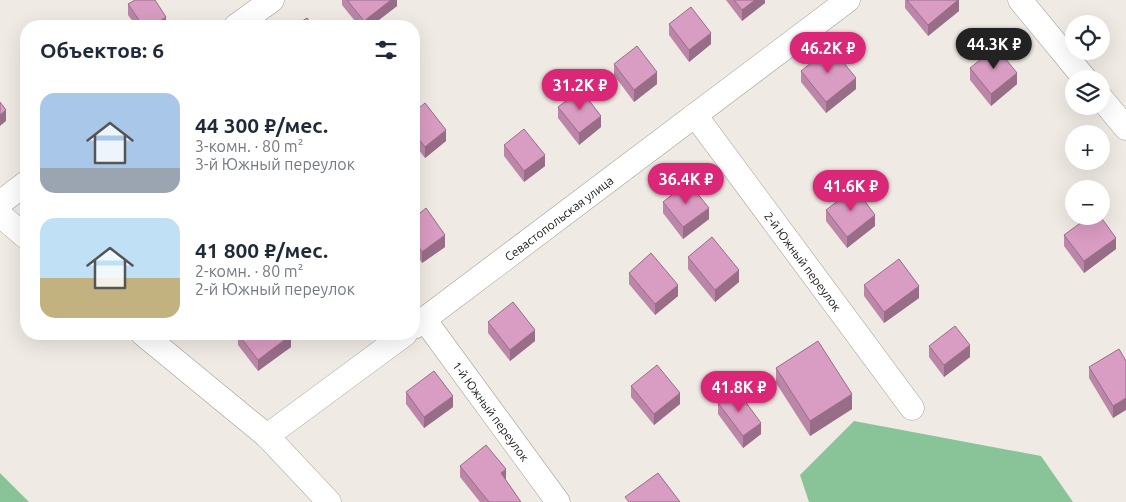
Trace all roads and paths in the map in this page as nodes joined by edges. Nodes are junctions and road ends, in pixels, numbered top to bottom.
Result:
1 (272, 0) edge
2 (848, 0) edge
3 (1020, 0) edge
4 (244, 20) edge
5 (1078, 70) edge
6 (1110, 109) edge
7 (695, 115) junction
8 (1126, 128) edge
9 (20, 188) edge
10 (0, 203) edge
11 (0, 215) edge
12 (20, 232) edge
13 (420, 322) edge
14 (420, 324) edge
15 (150, 340) edge
16 (397, 340) edge
17 (912, 408) dead end
18 (267, 436) junction
19 (329, 502) edge
20 (558, 502) edge

1 - 4 street
2 - 7 street, Севастопольская улица
3 - 5 street
6 - 8 street
7 - 13 street, Севастопольская улица
7 - 17 street, 2-й Южный переулок
9 - 10 street
11 - 12 street
14 - 20 street, 1-й Южный переулок
15 - 18 street
16 - 18 street
18 - 19 street

